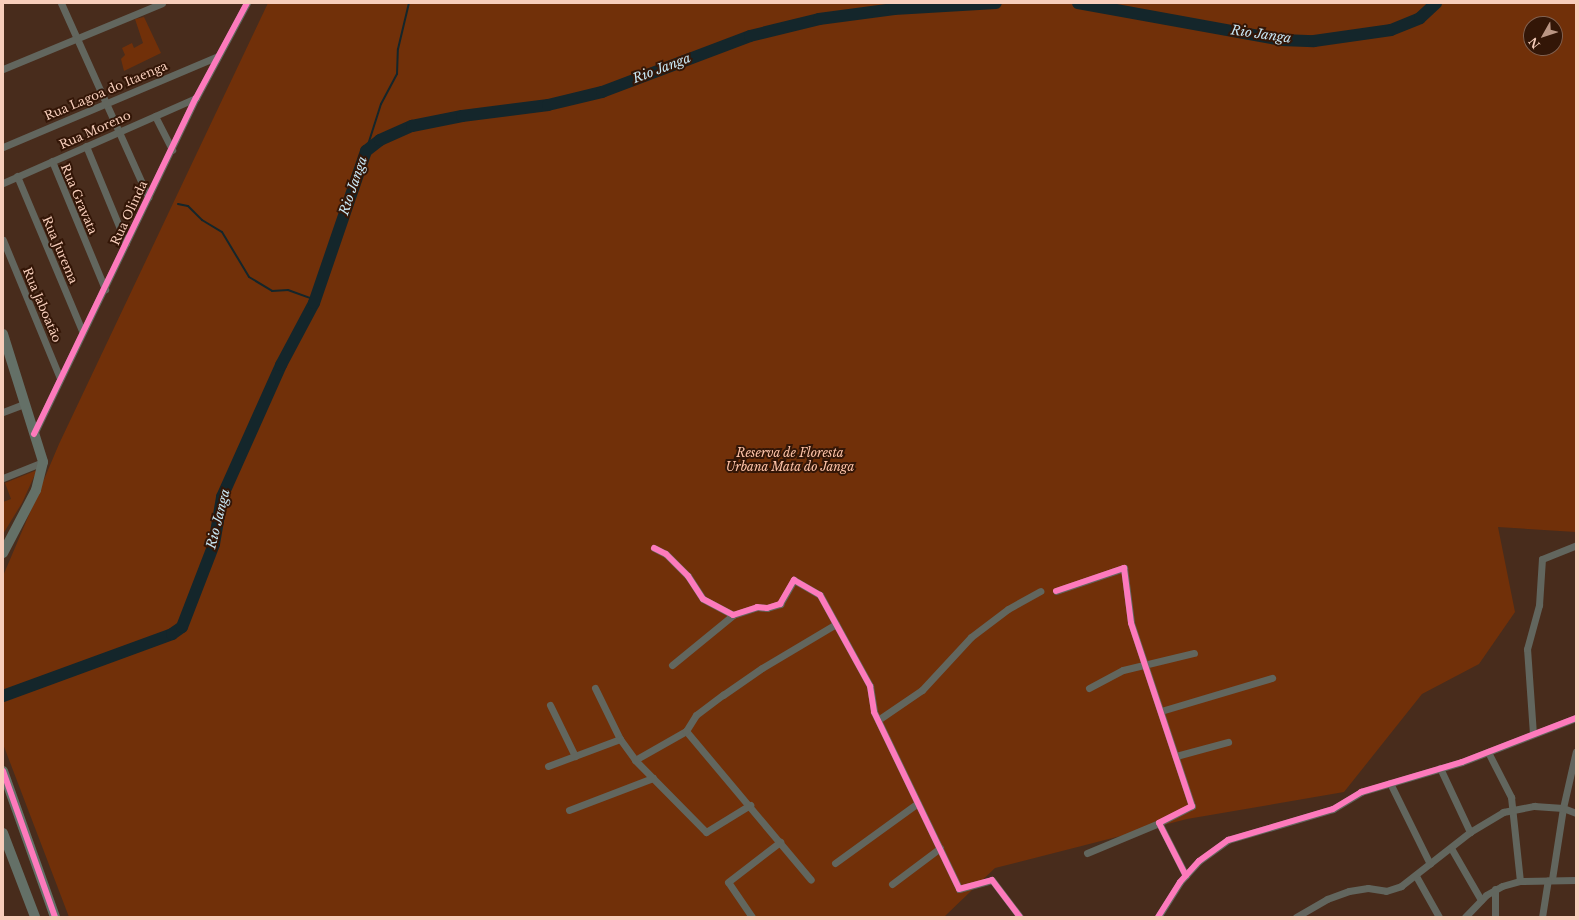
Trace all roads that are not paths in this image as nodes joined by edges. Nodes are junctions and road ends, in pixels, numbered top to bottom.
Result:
1 (61, 3) edge
2 (162, 3) edge
3 (247, 3) edge
4 (76, 39) junction
5 (218, 56) junction
6 (3, 69) edge
7 (196, 98) junction
8 (106, 104) junction
9 (155, 116) junction
10 (117, 131) junction
11 (86, 146) junction
12 (3, 147) edge
13 (172, 150) junction
14 (52, 161) junction
15 (18, 176) junction
16 (3, 183) edge
17 (148, 197) junction
18 (3, 240) edge
19 (126, 243) junction
20 (105, 289) junction
21 (82, 332) junction
22 (4, 340) edge
23 (60, 378) junction
24 (24, 404) junction
25 (3, 412) edge
26 (34, 434) junction
27 (43, 462) junction
28 (3, 478) edge
29 (5, 543) edge
30 (1576, 545) edge
31 (654, 548) dead end
32 (3, 553) edge
33 (1040, 591) dead end
34 (1056, 591) dead end
35 (733, 615) junction
36 (836, 624) junction
37 (1194, 653) dead end
38 (1145, 664) junction
39 (672, 665) dead end
40 (1272, 678) dead end
41 (595, 688) dead end
42 (1089, 688) dead end
43 (550, 705) dead end
44 (1161, 711) junction
45 (1576, 718) edge
46 (878, 720) junction
47 (686, 731) junction
48 (1533, 734) junction
49 (620, 740) junction
50 (1228, 742) dead end
51 (1576, 751) edge
52 (1488, 752) junction
53 (575, 756) junction
54 (1176, 756) junction
55 (635, 760) junction
56 (548, 766) dead end
57 (1440, 768) junction
58 (3, 771) edge
59 (653, 778) junction
60 (1390, 783) junction
61 (918, 803) junction
62 (750, 805) junction
63 (1563, 808) junction
64 (570, 810) dead end
65 (1514, 810) junction
66 (1576, 813) edge
67 (1159, 823) junction
68 (1470, 832) junction
69 (3, 833) edge
70 (780, 842) junction
71 (940, 848) junction
72 (1451, 848) junction
73 (1087, 853) dead end
74 (835, 863) dead end
75 (1430, 864) junction
76 (1186, 876) junction
77 (1416, 876) junction
78 (811, 880) dead end
79 (1550, 880) junction
80 (1576, 880) edge
81 (1520, 881) junction
82 (892, 884) dead end
83 (1495, 889) junction
84 (1481, 900) junction
85 (35, 917) edge
86 (55, 917) edge
87 (752, 917) edge
88 (1020, 917) edge
89 (1158, 917) edge
90 (1296, 917) edge
91 (1439, 917) edge
92 (1465, 917) edge
93 (1495, 917) edge
94 (1542, 917) edge

1 - 4 street
2 - 4 street
3 - 5 street, Rua Olinda
4 - 6 street
4 - 8 street
5 - 7 street, Rua Olinda
5 - 8 street, Rua Lagoa do Itaenga
7 - 9 street, Rua Moreno
7 - 13 street, Rua Olinda
8 - 10 street
8 - 12 street, Rua Lagoa do Itaenga
9 - 10 street, Rua Moreno
9 - 13 street
10 - 11 street, Rua Moreno
10 - 17 street
11 - 14 street, Rua Moreno
11 - 19 street
13 - 17 street, Rua Olinda
14 - 15 street, Rua Moreno
14 - 20 street, Rua Gravata
15 - 16 street, Rua Moreno
15 - 21 street, Rua Jurema
17 - 19 street, Rua Olinda
18 - 23 street, Rua Jaboatão
19 - 20 street, Rua Olinda
20 - 21 street, Rua Olinda
21 - 23 street, Rua Olinda
22 - 24 main road
23 - 26 street, Rua Olinda
24 - 25 street
24 - 26 main road
26 - 27 main road
27 - 28 street
27 - 29 main road
29 - 32 main road
30 - 48 street
31 - 35 street
33 - 46 street
34 - 38 street
35 - 36 street
35 - 39 street
36 - 46 street
36 - 47 street
37 - 38 street
38 - 42 street
38 - 44 street
40 - 44 street
41 - 49 street
43 - 53 street
44 - 54 street
45 - 48 street
46 - 61 street
47 - 55 street
47 - 62 street
48 - 52 street
49 - 53 street
49 - 55 street
50 - 54 street
51 - 63 street
52 - 57 street
52 - 65 street
53 - 56 street
54 - 67 street
55 - 59 street
57 - 60 street
57 - 68 street
58 - 86 main road
59 - 62 street
59 - 64 street
60 - 75 street
60 - 76 street
61 - 71 street
61 - 74 street
62 - 70 street
63 - 65 street
63 - 66 street
63 - 79 street
65 - 68 street
65 - 81 street
67 - 73 street
67 - 76 street
68 - 72 street
69 - 85 main road
70 - 78 street
70 - 87 street
71 - 82 street
71 - 88 street
72 - 75 street
72 - 84 street
75 - 77 street
76 - 89 street
77 - 90 street
77 - 91 street
79 - 80 street
79 - 81 street
79 - 94 street
81 - 83 street
83 - 84 street
83 - 93 street
84 - 92 street

